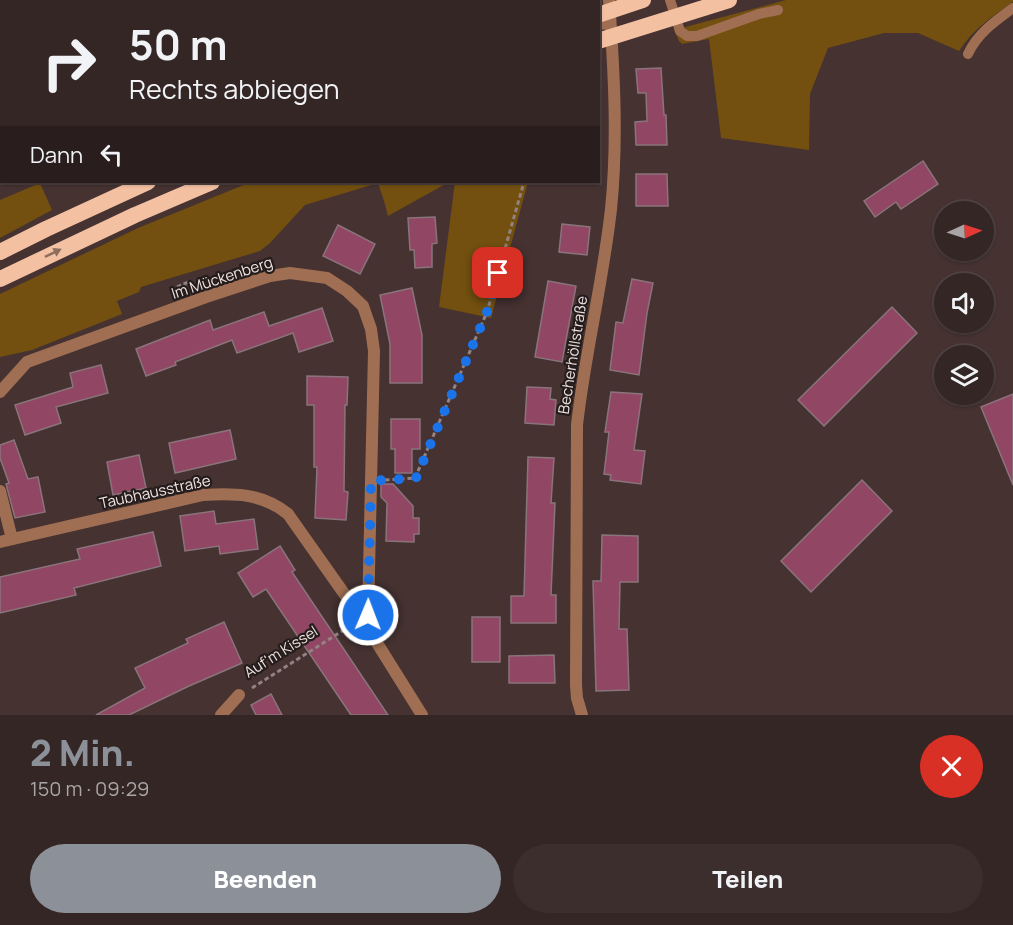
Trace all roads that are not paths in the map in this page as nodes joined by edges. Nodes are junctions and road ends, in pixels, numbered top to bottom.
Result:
1 (609, 0) edge
2 (643, 0) edge
3 (670, 0) edge
4 (729, 0) edge
5 (1013, 8) edge
6 (778, 10) dead end
7 (602, 22) edge
8 (600, 40) edge
9 (968, 54) dead end
10 (146, 183) edge
11 (210, 183) edge
12 (0, 252) edge
13 (0, 279) edge
14 (0, 392) edge
15 (0, 490) edge
16 (6, 540) edge
17 (362, 619) junction
18 (239, 695) road end
19 (221, 715) edge
20 (422, 715) edge
21 (582, 715) edge

1 - 7 street, Becherhöllstraße
2 - 7 highway, bridge
3 - 6 lane
4 - 8 highway, bridge
5 - 9 lane
7 - 21 street, Becherhöllstraße
10 - 12 highway
13 -> 11 highway
14 - 17 street, Im Mückenberg
15 - 16 street
16 - 17 street, Taubhausstraße
17 - 20 street, Taubhausstraße
18 - 19 street, Auf'm Kissel

